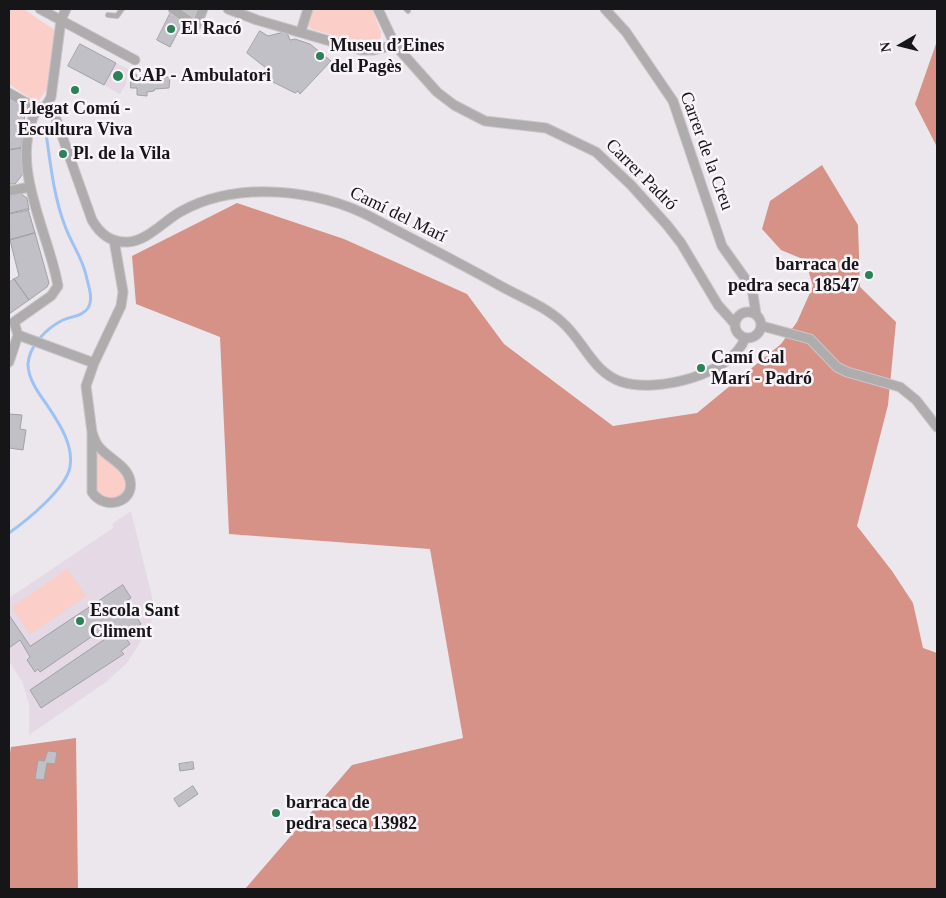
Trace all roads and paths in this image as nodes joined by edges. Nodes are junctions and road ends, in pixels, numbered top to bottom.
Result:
1 (40, 9) edge
2 (66, 9) edge
3 (122, 9) edge
4 (173, 9) edge
5 (203, 9) edge
6 (228, 9) edge
7 (308, 9) edge
8 (378, 9) edge
9 (605, 9) edge
10 (108, 15) dead end
11 (62, 20) junction
12 (301, 31) junction
13 (395, 44) junction
14 (135, 60) dead end
15 (9, 92) edge
16 (41, 107) junction
17 (30, 187) junction
18 (9, 191) edge
19 (114, 240) junction
20 (756, 314) junction
21 (12, 322) edge
22 (735, 324) junction
23 (762, 326) junction
24 (18, 335) junction
25 (745, 338) junction
26 (9, 362) edge
27 (94, 363) junction
28 (937, 427) edge
29 (92, 432) junction

1 - 11 street
2 - 11 street
3 - 10 lane
4 - 5 street
6 - 12 street
7 - 12 street
8 - 13 street, Carrer Padró
9 - 20 street, Carrer de la Creu
11 - 14 street
11 - 16 street
12 - 13 street
13 - 22 street, Carrer Padró
15 - 16 street
16 - 17 street
16 - 19 street
17 - 18 street
17 - 21 street
19 - 25 street, Camí del Marí
19 - 27 street
20 - 22 street
20 - 23 street
21 - 24 street
22 - 25 street
23 - 25 street
23 - 28 street
24 - 26 street
24 - 27 street
27 - 29 street
29 - 29 street

